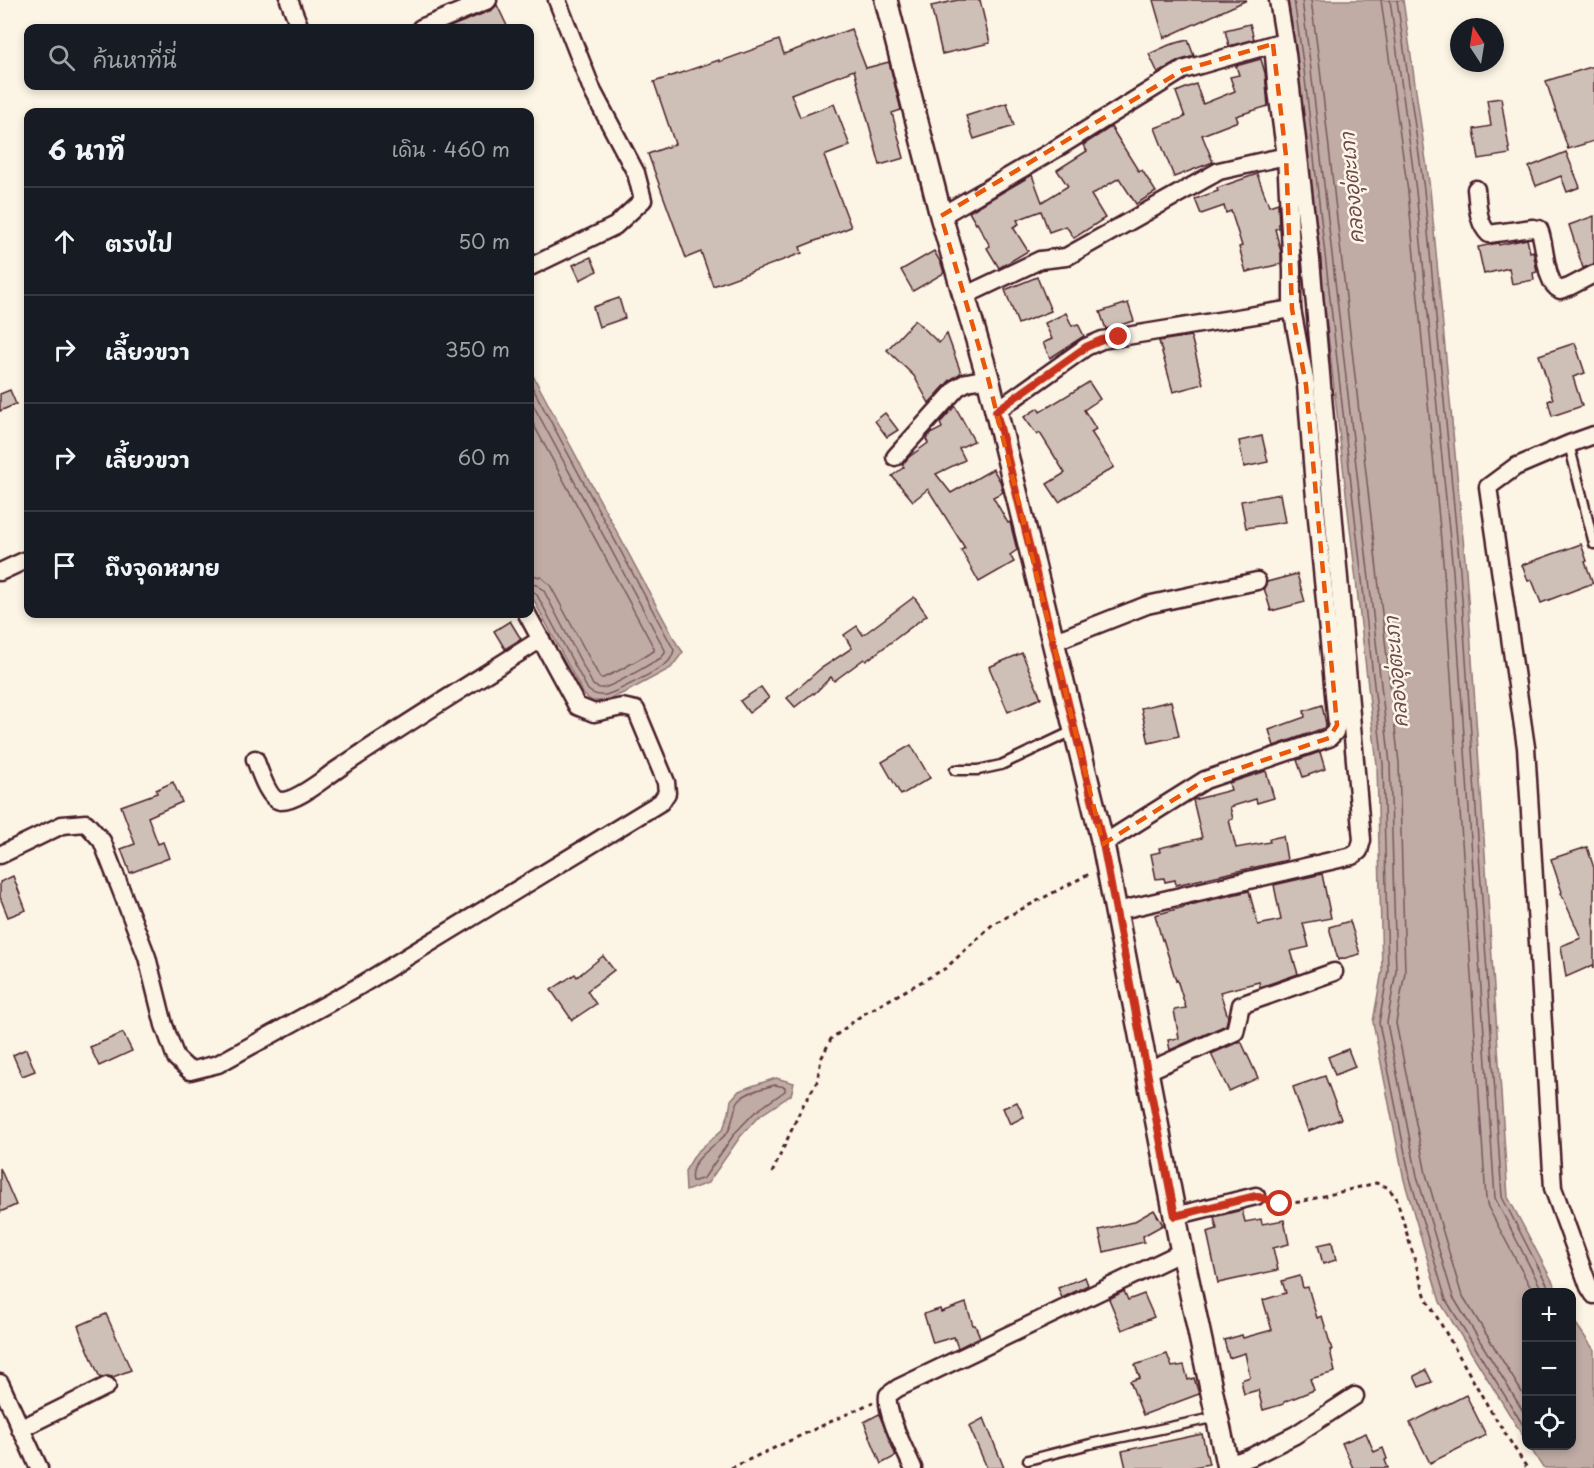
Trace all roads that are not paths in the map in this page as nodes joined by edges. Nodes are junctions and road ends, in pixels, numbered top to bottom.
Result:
1 (289, 0) edge
2 (488, 0) edge
3 (557, 0) edge
4 (886, 0) edge
5 (1278, 0) edge
6 (298, 24) edge
7 (431, 24) edge
8 (1286, 156) junction
9 (1476, 189) dead end
10 (941, 216) junction
11 (534, 265) edge
12 (1594, 274) edge
13 (964, 296) junction
14 (1292, 309) junction
15 (988, 378) junction
16 (996, 411) junction
17 (1594, 435) edge
18 (1569, 444) junction
19 (895, 458) dead end
20 (1594, 544) edge
21 (24, 561) edge
22 (0, 572) edge
23 (1257, 581) dead end
24 (529, 618) edge
25 (541, 639) junction
26 (1053, 642) junction
27 (1075, 730) junction
28 (255, 759) dead end
29 (955, 770) dead end
30 (1103, 844) junction
31 (0, 855) edge
32 (1116, 911) junction
33 (1334, 972) dead end
34 (1148, 1071) junction
35 (1256, 1196) road end
36 (1175, 1216) junction
37 (1182, 1252) junction
38 (1594, 1295) edge
39 (0, 1383) edge
40 (107, 1386) dead end
41 (1355, 1396) dead end
42 (1218, 1417) junction
43 (20, 1429) junction
44 (1028, 1460) dead end
45 (1228, 1467) edge
46 (39, 1468) edge
47 (913, 1468) edge

1 - 6 street
2 - 7 street
3 - 11 street
4 - 10 street
5 - 32 street
8 - 10 street
8 - 13 street
8 - 14 street
9 - 12 street
10 - 13 street
13 - 15 street
14 - 16 street
14 - 30 street
15 - 16 street
15 - 19 street
16 - 26 street
17 - 18 street
18 - 20 lane
18 - 38 street
21 - 22 street
23 - 26 street
24 - 25 street
25 - 28 street
25 - 31 street
26 - 27 street
27 - 29 lane
27 - 30 street
30 - 32 street
32 - 34 street
33 - 34 street
34 - 36 street
35 - 36 street
36 - 37 street
37 - 42 street
37 - 47 street
39 - 43 street
40 - 43 street
41 - 45 street
42 - 44 lane
42 - 45 street
43 - 46 street

